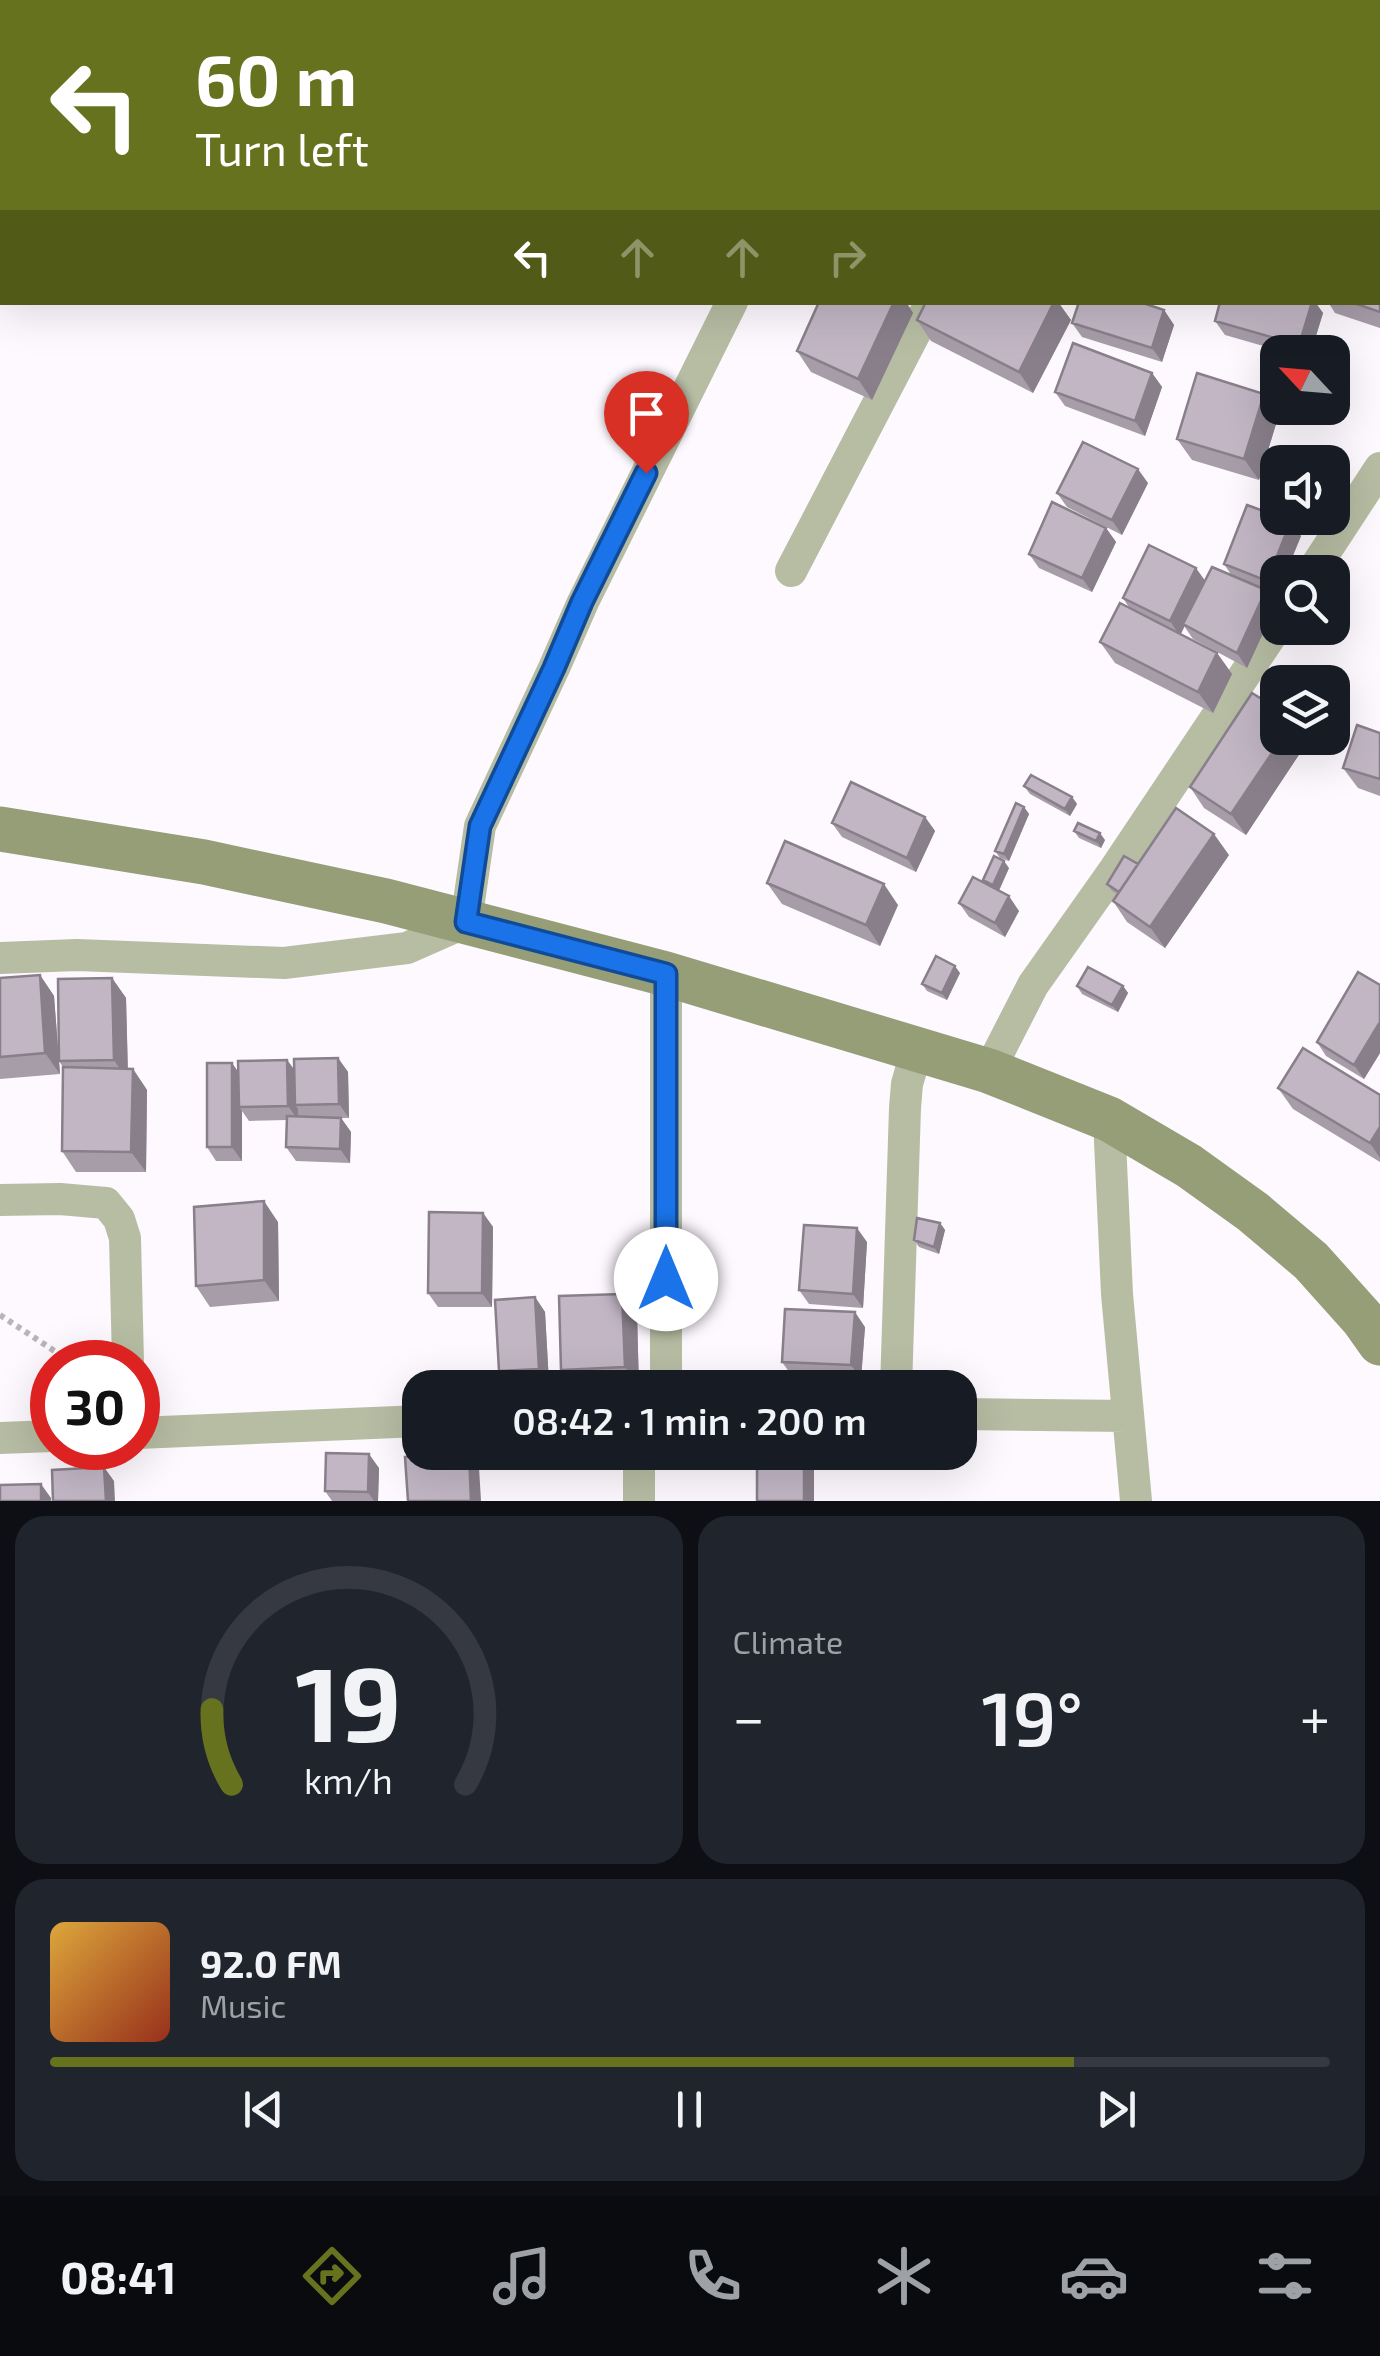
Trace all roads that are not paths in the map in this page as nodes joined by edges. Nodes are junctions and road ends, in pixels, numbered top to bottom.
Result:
1 (730, 305) edge
2 (930, 305) edge
3 (1380, 468) edge
4 (1323, 555) edge
5 (791, 571) dead end
6 (1265, 645) edge
7 (0, 829) edge
8 (466, 922) junction
9 (0, 958) edge
10 (666, 974) junction
11 (916, 1049) junction
12 (989, 1071) junction
13 (1108, 1119) junction
14 (0, 1200) edge
15 (127, 1340) edge
16 (1380, 1344) edge
17 (666, 1370) edge
18 (897, 1370) edge
19 (977, 1414) edge
20 (1128, 1416) junction
21 (402, 1423) edge
22 (160, 1432) edge
23 (30, 1437) edge
24 (0, 1438) edge
25 (639, 1470) edge
26 (640, 1501) edge
27 (1136, 1501) edge

1 - 8 street
2 - 5 street
3 - 4 street
6 - 12 street
7 - 8 main road
8 - 9 street
8 - 10 main road
10 - 11 main road
10 - 17 street
11 - 12 main road
11 - 18 street
12 - 13 main road
13 - 16 main road
13 - 20 street
14 - 15 street
19 - 20 street
20 - 27 street
21 - 22 street
23 - 24 street
25 - 26 street

